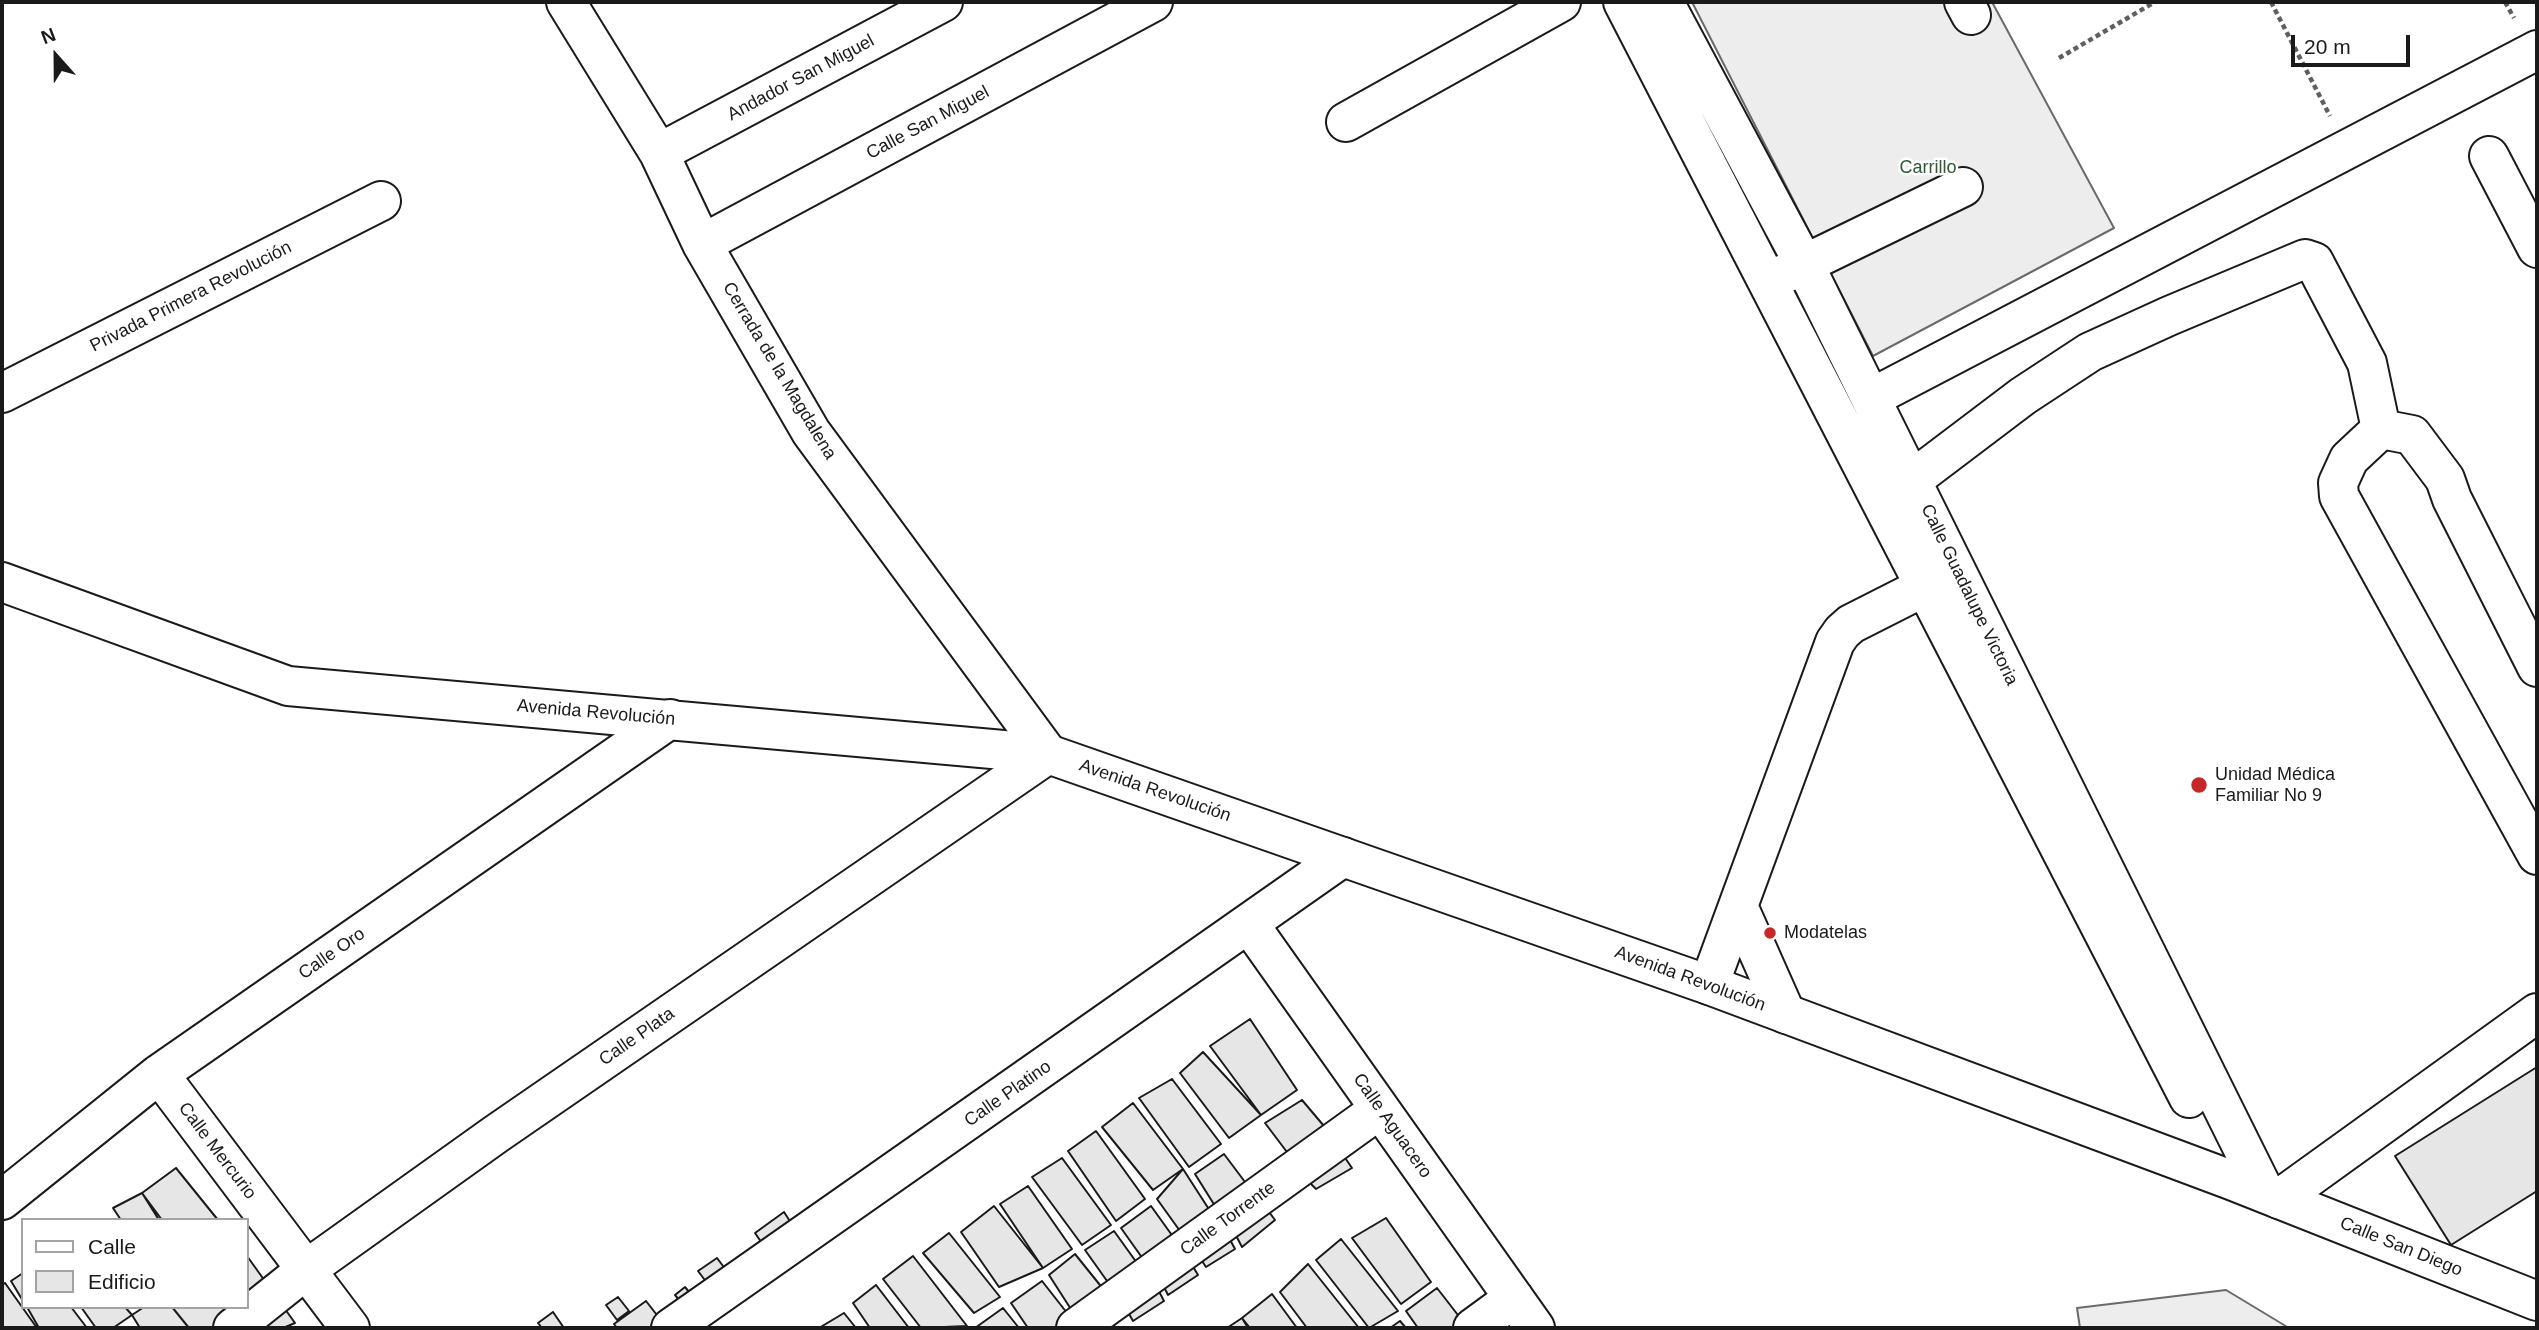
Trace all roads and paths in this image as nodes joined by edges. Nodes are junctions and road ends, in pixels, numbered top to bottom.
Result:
1 (566, 2) edge
2 (943, 2) edge
3 (1153, 2) edge
4 (1561, 2) edge
5 (1623, 2) edge
6 (1664, 2) edge
7 (2155, 2) edge
8 (2272, 2) edge
9 (2537, 50) edge
10 (2059, 58) dead end
11 (1346, 122) dead end
12 (2347, 148) junction
13 (659, 153) junction
14 (2488, 156) dead end
15 (1963, 187) dead end
16 (381, 201) dead end
17 (702, 244) junction
18 (2537, 248) edge
19 (1804, 264) junction
20 (1768, 281) junction
21 (2, 394) edge
22 (1871, 398) junction
23 (2381, 429) junction
24 (1912, 480) junction
25 (2, 582) edge
26 (1926, 586) junction
27 (2537, 667) edge
28 (670, 719) junction
29 (1048, 754) junction
30 (2537, 855) edge
31 (1343, 857) junction
32 (1738, 906) junction
33 (1249, 924) junction
34 (1709, 985) junction
35 (2537, 1013) edge
36 (1786, 1014) junction
37 (159, 1074) junction
38 (1380, 1109) junction
39 (2258, 1191) junction
40 (2, 1200) edge
41 (307, 1269) junction
42 (2537, 1301) edge
43 (1524, 1313) edge
44 (233, 1328) edge
45 (350, 1328) edge
46 (671, 1328) edge
47 (1076, 1328) edge
48 (1473, 1328) edge

1 - 13 street, Cerrada de la Magdalena
2 - 13 street, Andador San Miguel
3 - 17 street, Calle San Miguel
4 - 11 street
5 - 20 street, Calle Guadalupe Victoria
6 - 19 street, Calle Guadalupe Victoria
7 - 10 path
8 - 12 path
9 - 12 street
12 - 22 street
13 - 17 street, Cerrada de la Magdalena
14 - 18 street
15 - 19 street
16 - 21 street, Privada Primera Revolución
17 - 29 street, Cerrada de la Magdalena
19 - 20 street
19 - 22 street, Calle Guadalupe Victoria
20 - 26 street, Calle Guadalupe Victoria
22 - 24 street, Calle Guadalupe Victoria
23 - 24 street
23 - 27 street
23 - 30 street
24 - 39 street, Calle Guadalupe Victoria
25 - 28 street, Avenida Revolución
26 - 32 street
26 - 39 street, Calle Guadalupe Victoria
28 - 29 street, Avenida Revolución
28 - 37 street, Calle Oro
29 - 31 street, Avenida Revolución
29 - 41 street, Calle Plata
31 - 33 street, Calle Platino
31 - 34 street, Avenida Revolución
32 - 34 street
32 - 36 street
33 - 38 street, Calle Aguacero
33 - 46 street, Calle Platino
34 - 36 street, Avenida Revolución
35 - 39 street
36 - 39 street, Avenida Revolución
37 - 40 street, Calle Oro
37 - 41 street, Calle Mercurio
38 - 43 street, Calle Aguacero
38 - 47 street, Calle Torrente
39 - 42 street, Calle San Diego
41 - 44 street, Calle Plata
41 - 45 street, Calle Mercurio
43 - 48 street

